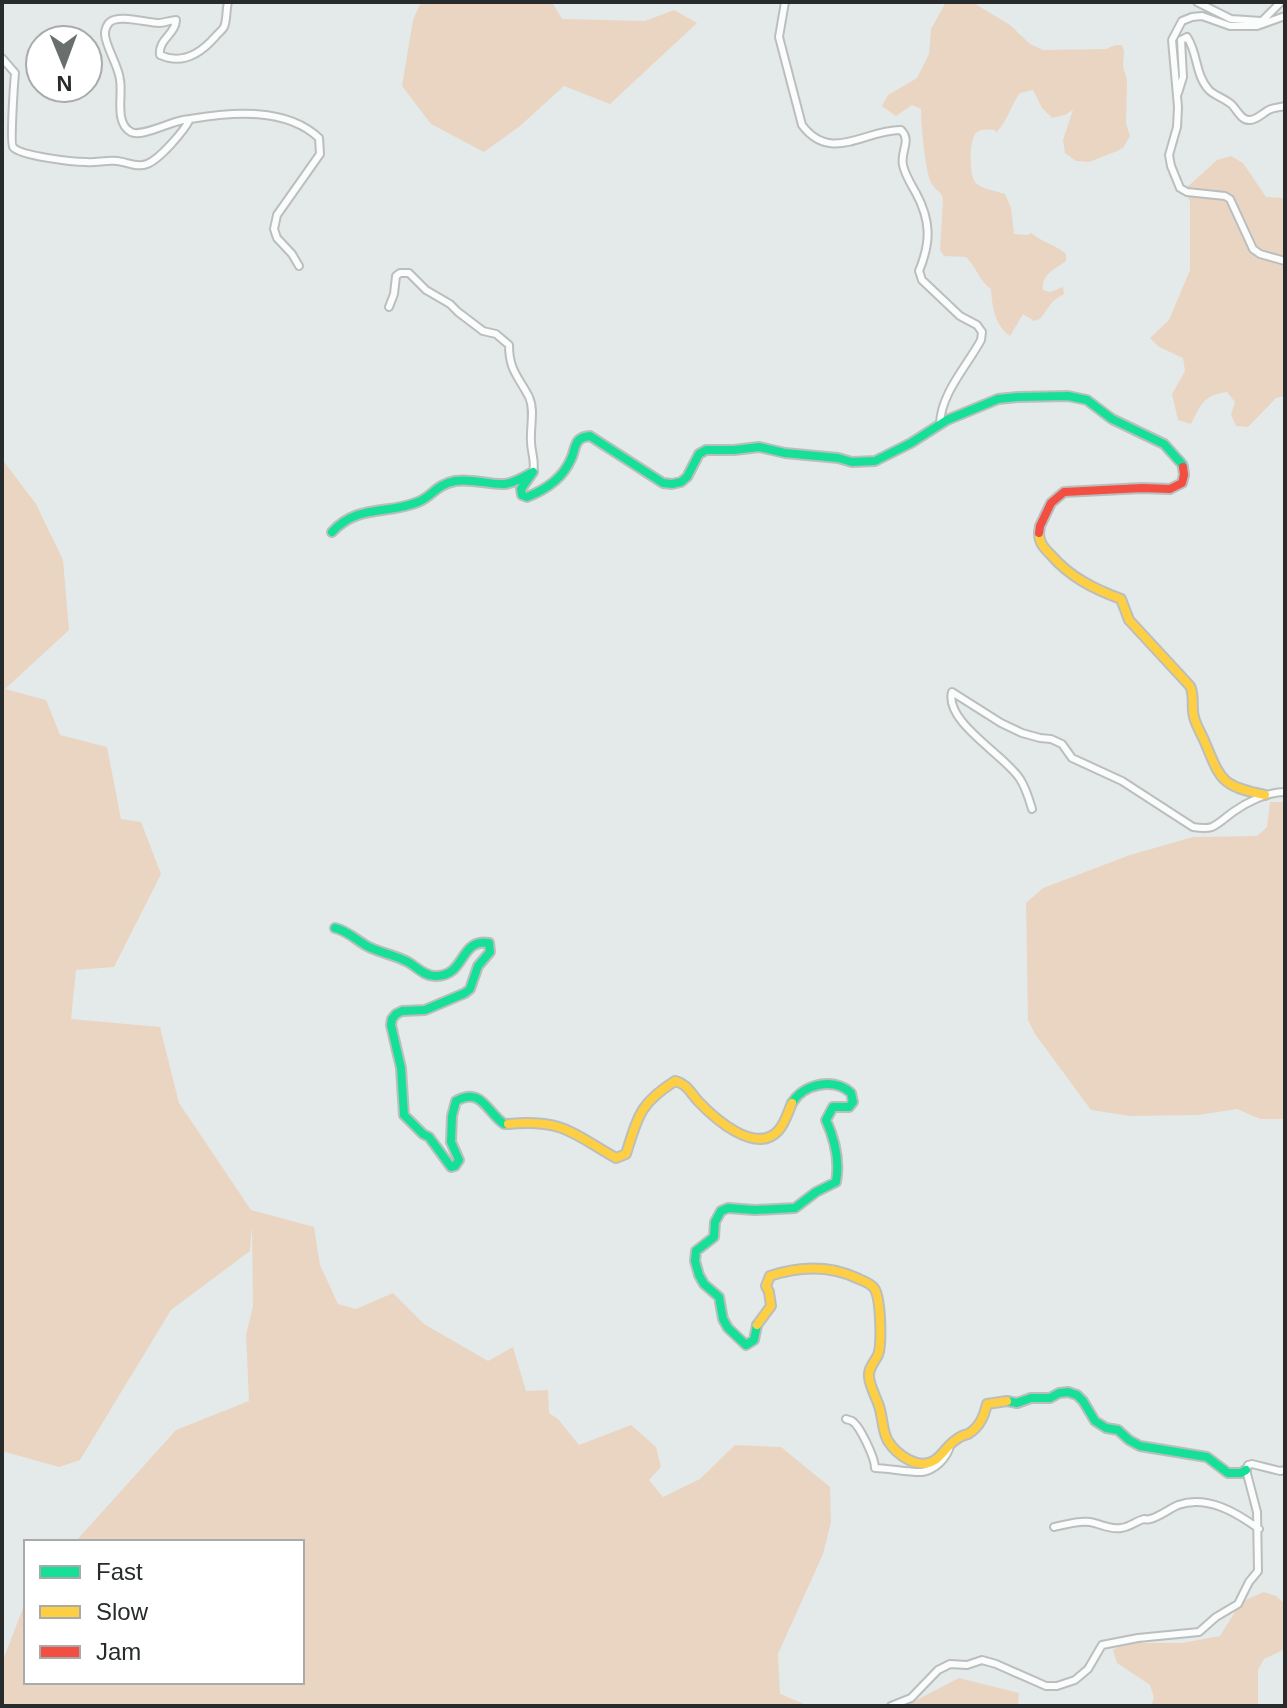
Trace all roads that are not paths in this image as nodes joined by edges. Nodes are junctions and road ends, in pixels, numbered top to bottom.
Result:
1 (228, 2) edge
2 (785, 2) edge
3 (1197, 2) edge
4 (1281, 2) edge
5 (1285, 16) edge
6 (1259, 23) junction
7 (2, 58) edge
8 (1177, 96) junction
9 (1285, 106) edge
10 (190, 119) junction
11 (1285, 261) edge
12 (299, 266) dead end
13 (389, 307) dead end
14 (940, 424) junction
15 (533, 472) junction
16 (332, 532) dead end
17 (1285, 792) edge
18 (1265, 795) junction
19 (1032, 809) dead end
20 (335, 928) dead end
21 (846, 1419) dead end
22 (950, 1446) junction
23 (1246, 1470) junction
24 (1285, 1470) edge
25 (1054, 1527) dead end
26 (1259, 1529) junction
27 (891, 1706) edge

1 - 10 street
2 - 14 street
3 - 6 street
4 - 6 street
5 - 6 street
6 - 8 street
7 - 10 street
8 - 9 street
8 - 11 street
10 - 12 street
13 - 15 street
14 - 15 street
14 - 18 street
15 - 16 street
17 - 18 street
18 - 19 street
20 - 22 street
21 - 22 street
22 - 23 street
23 - 24 street
23 - 26 street
25 - 26 street
26 - 27 street

